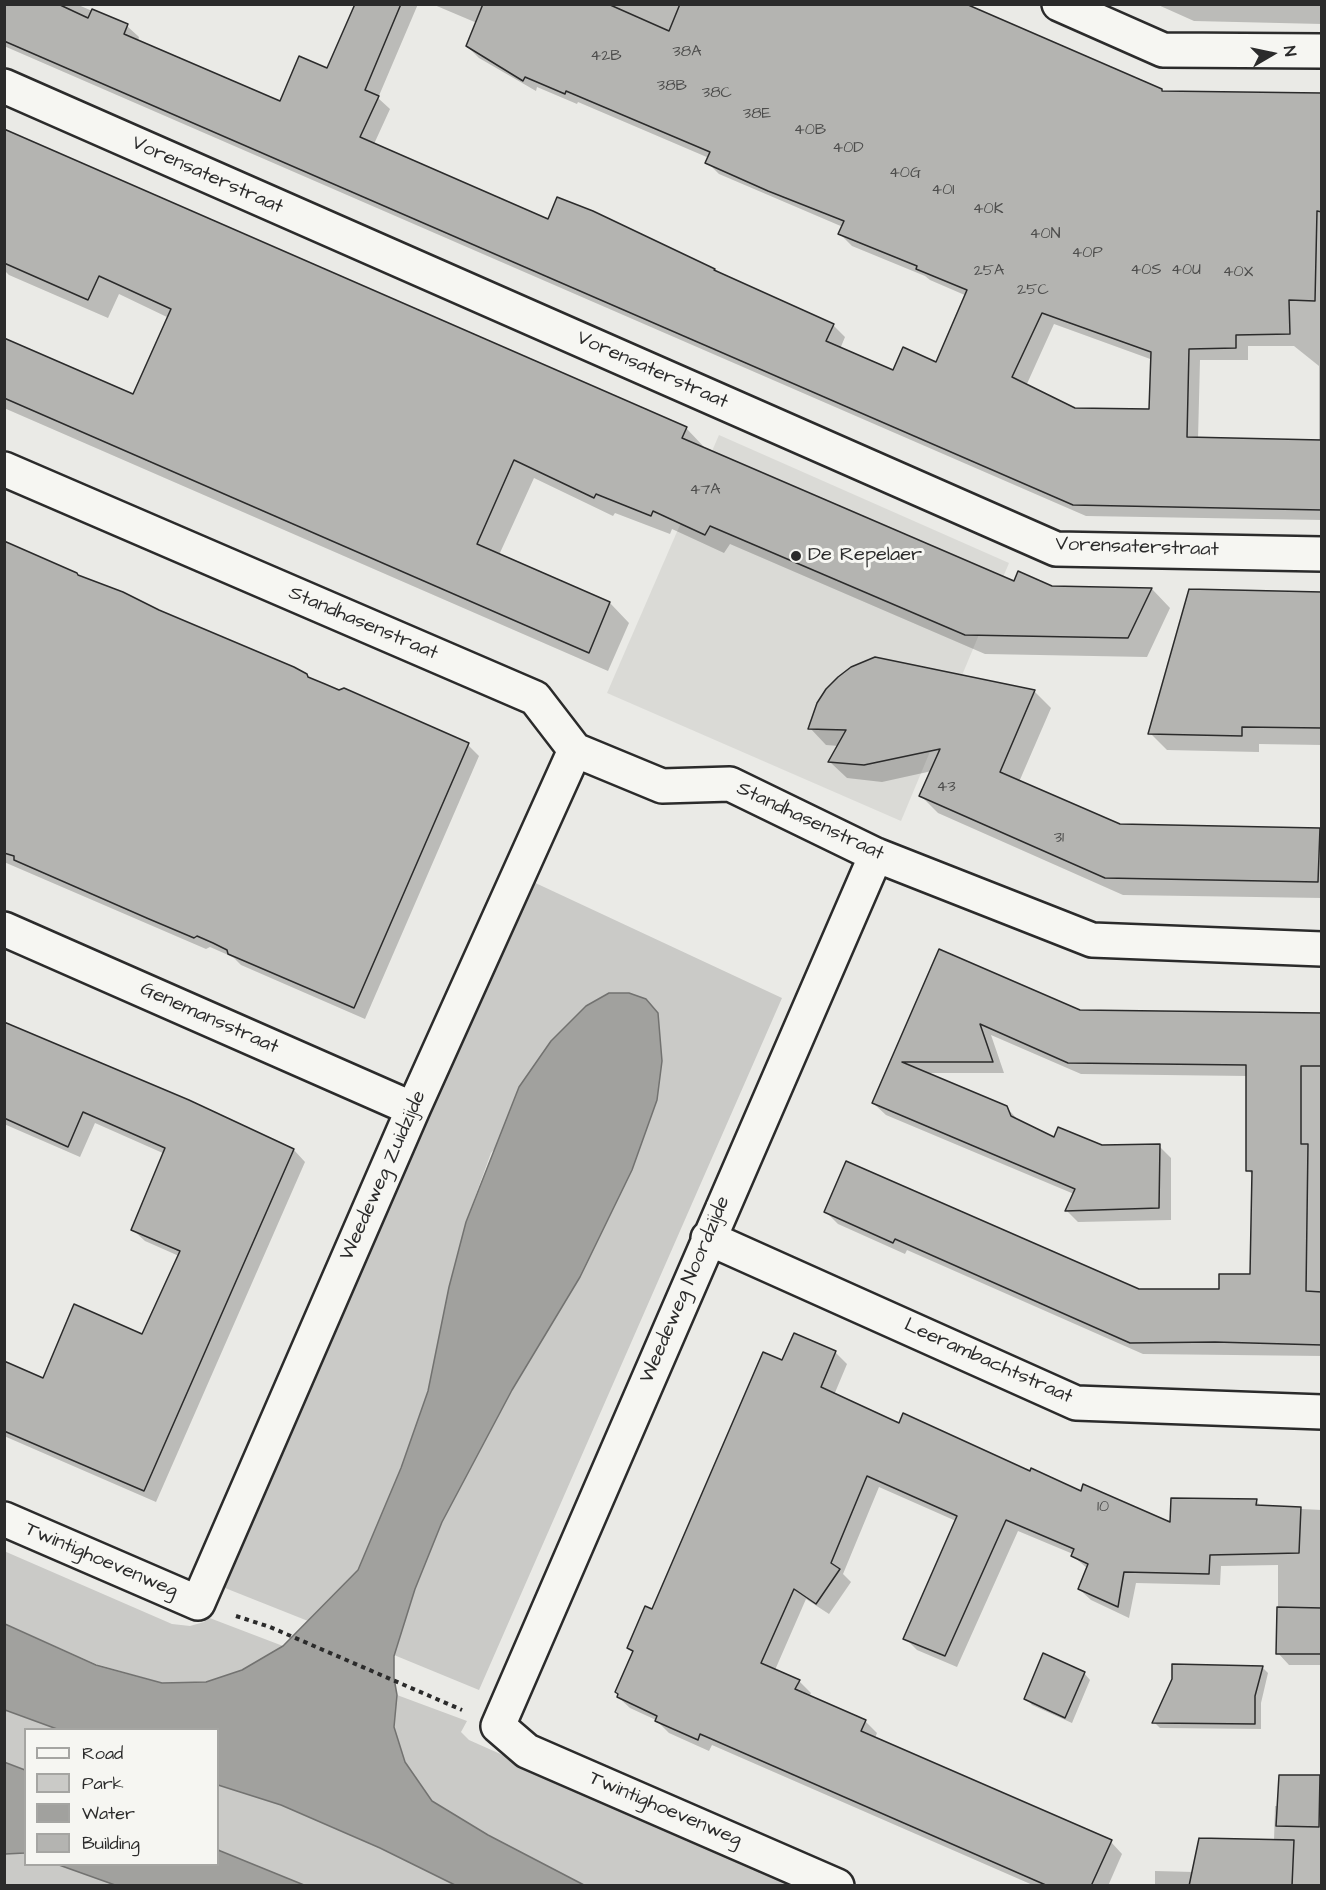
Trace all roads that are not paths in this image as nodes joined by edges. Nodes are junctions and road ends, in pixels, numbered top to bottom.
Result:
1 (1059, 4) edge
2 (1322, 51) edge
3 (4, 86) edge
4 (4, 469) edge
5 (1322, 554) edge
6 (575, 750) junction
7 (876, 855) junction
8 (4, 929) edge
9 (1322, 949) edge
10 (412, 1109) junction
11 (708, 1238) junction
12 (1322, 1412) edge
13 (4, 1519) edge
14 (198, 1603) joint
15 (498, 1726) joint
16 (837, 1886) edge

1 - 2 street
3 - 5 street, Vorensaterstraat
4 - 6 street, Standhasenstraat
6 - 7 street, Standhasenstraat
6 - 10 street, Weedeweg Zuidzijde
7 - 9 street, Standhasenstraat
7 - 11 street, Weedeweg Noordzijde
8 - 10 street, Genemansstraat
10 - 14 street, Weedeweg Zuidzijde
11 - 12 street, Leerambachtstraat
11 - 15 street, Weedeweg Noordzijde
13 - 14 street, Twintighoevenweg
15 - 16 street, Twintighoevenweg

